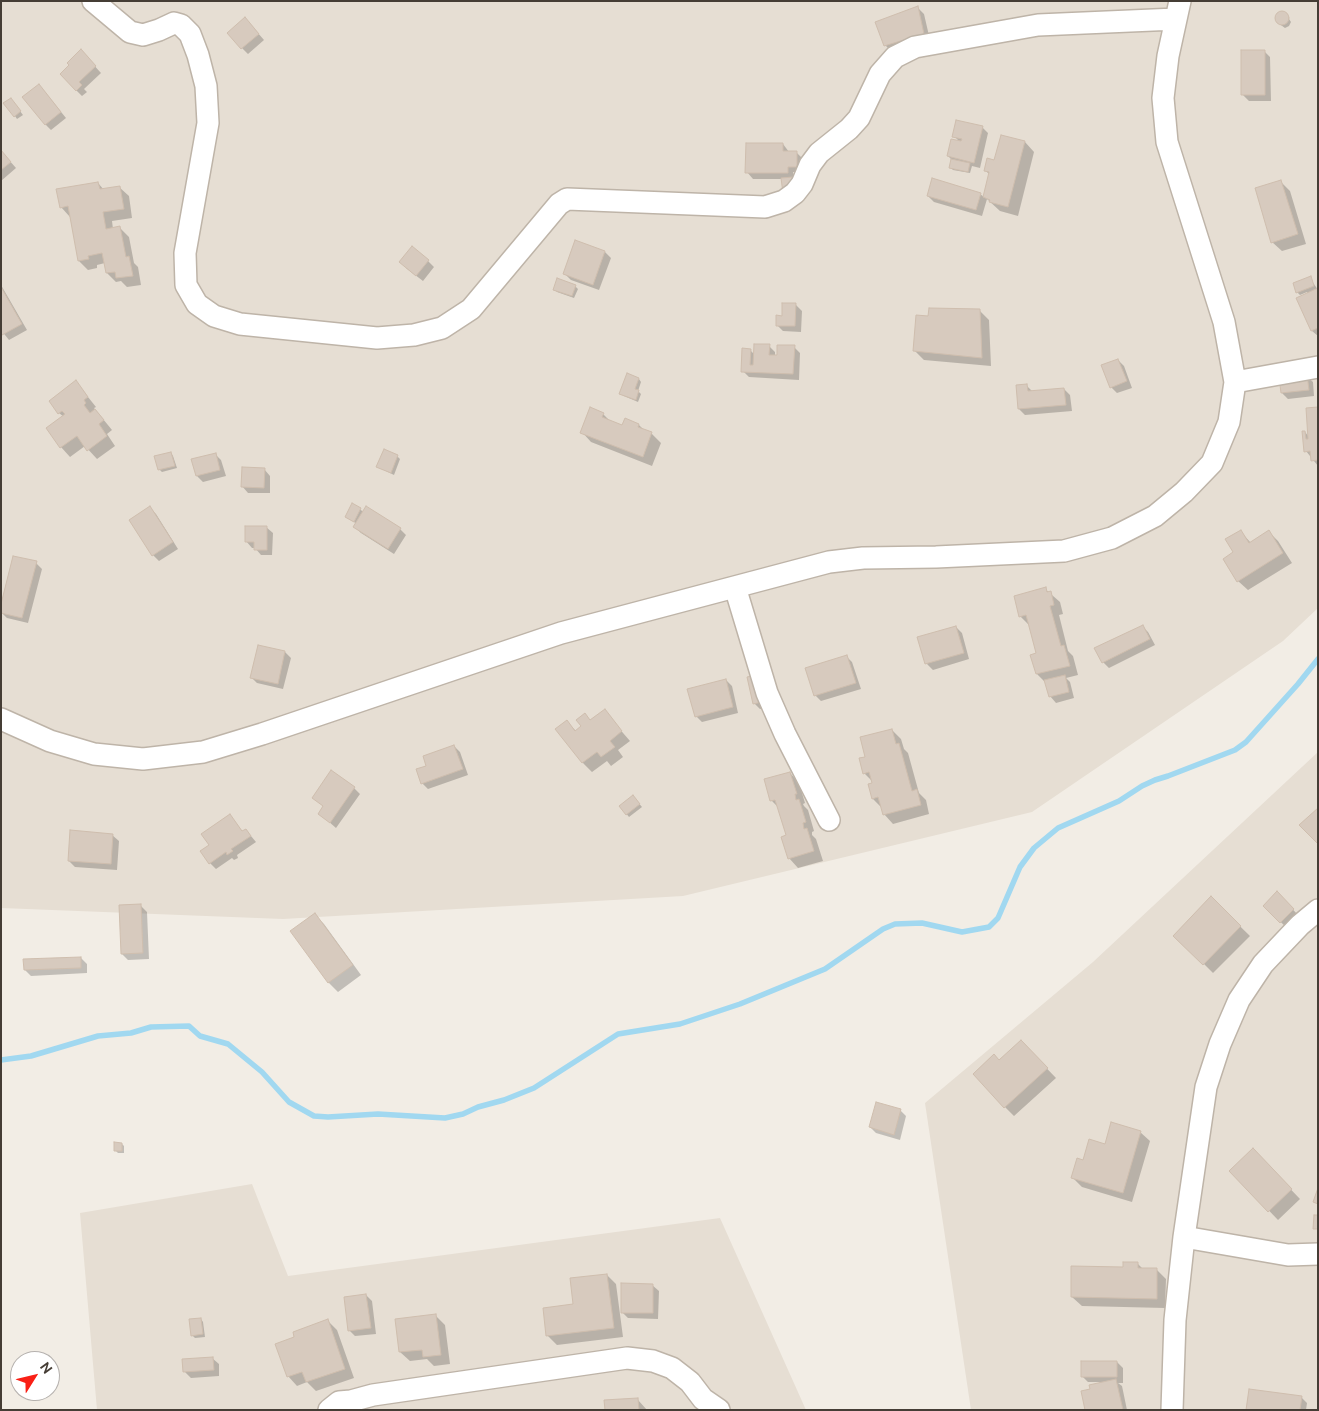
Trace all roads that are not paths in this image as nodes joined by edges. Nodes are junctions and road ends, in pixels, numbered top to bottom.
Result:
1 (93, 1) edge
2 (1178, 10) edge
3 (1318, 367) edge
4 (1235, 382) junction
5 (735, 587) junction
6 (1, 719) edge
7 (829, 820) dead end
8 (1318, 910) edge
9 (1184, 1237) junction
10 (1318, 1254) edge
11 (337, 1407) edge
12 (719, 1410) edge
13 (1172, 1410) edge

1 - 2 street
2 - 4 street
3 - 4 street
4 - 5 street
5 - 6 street
5 - 7 street
8 - 9 street
9 - 10 street
9 - 13 street
11 - 12 street

